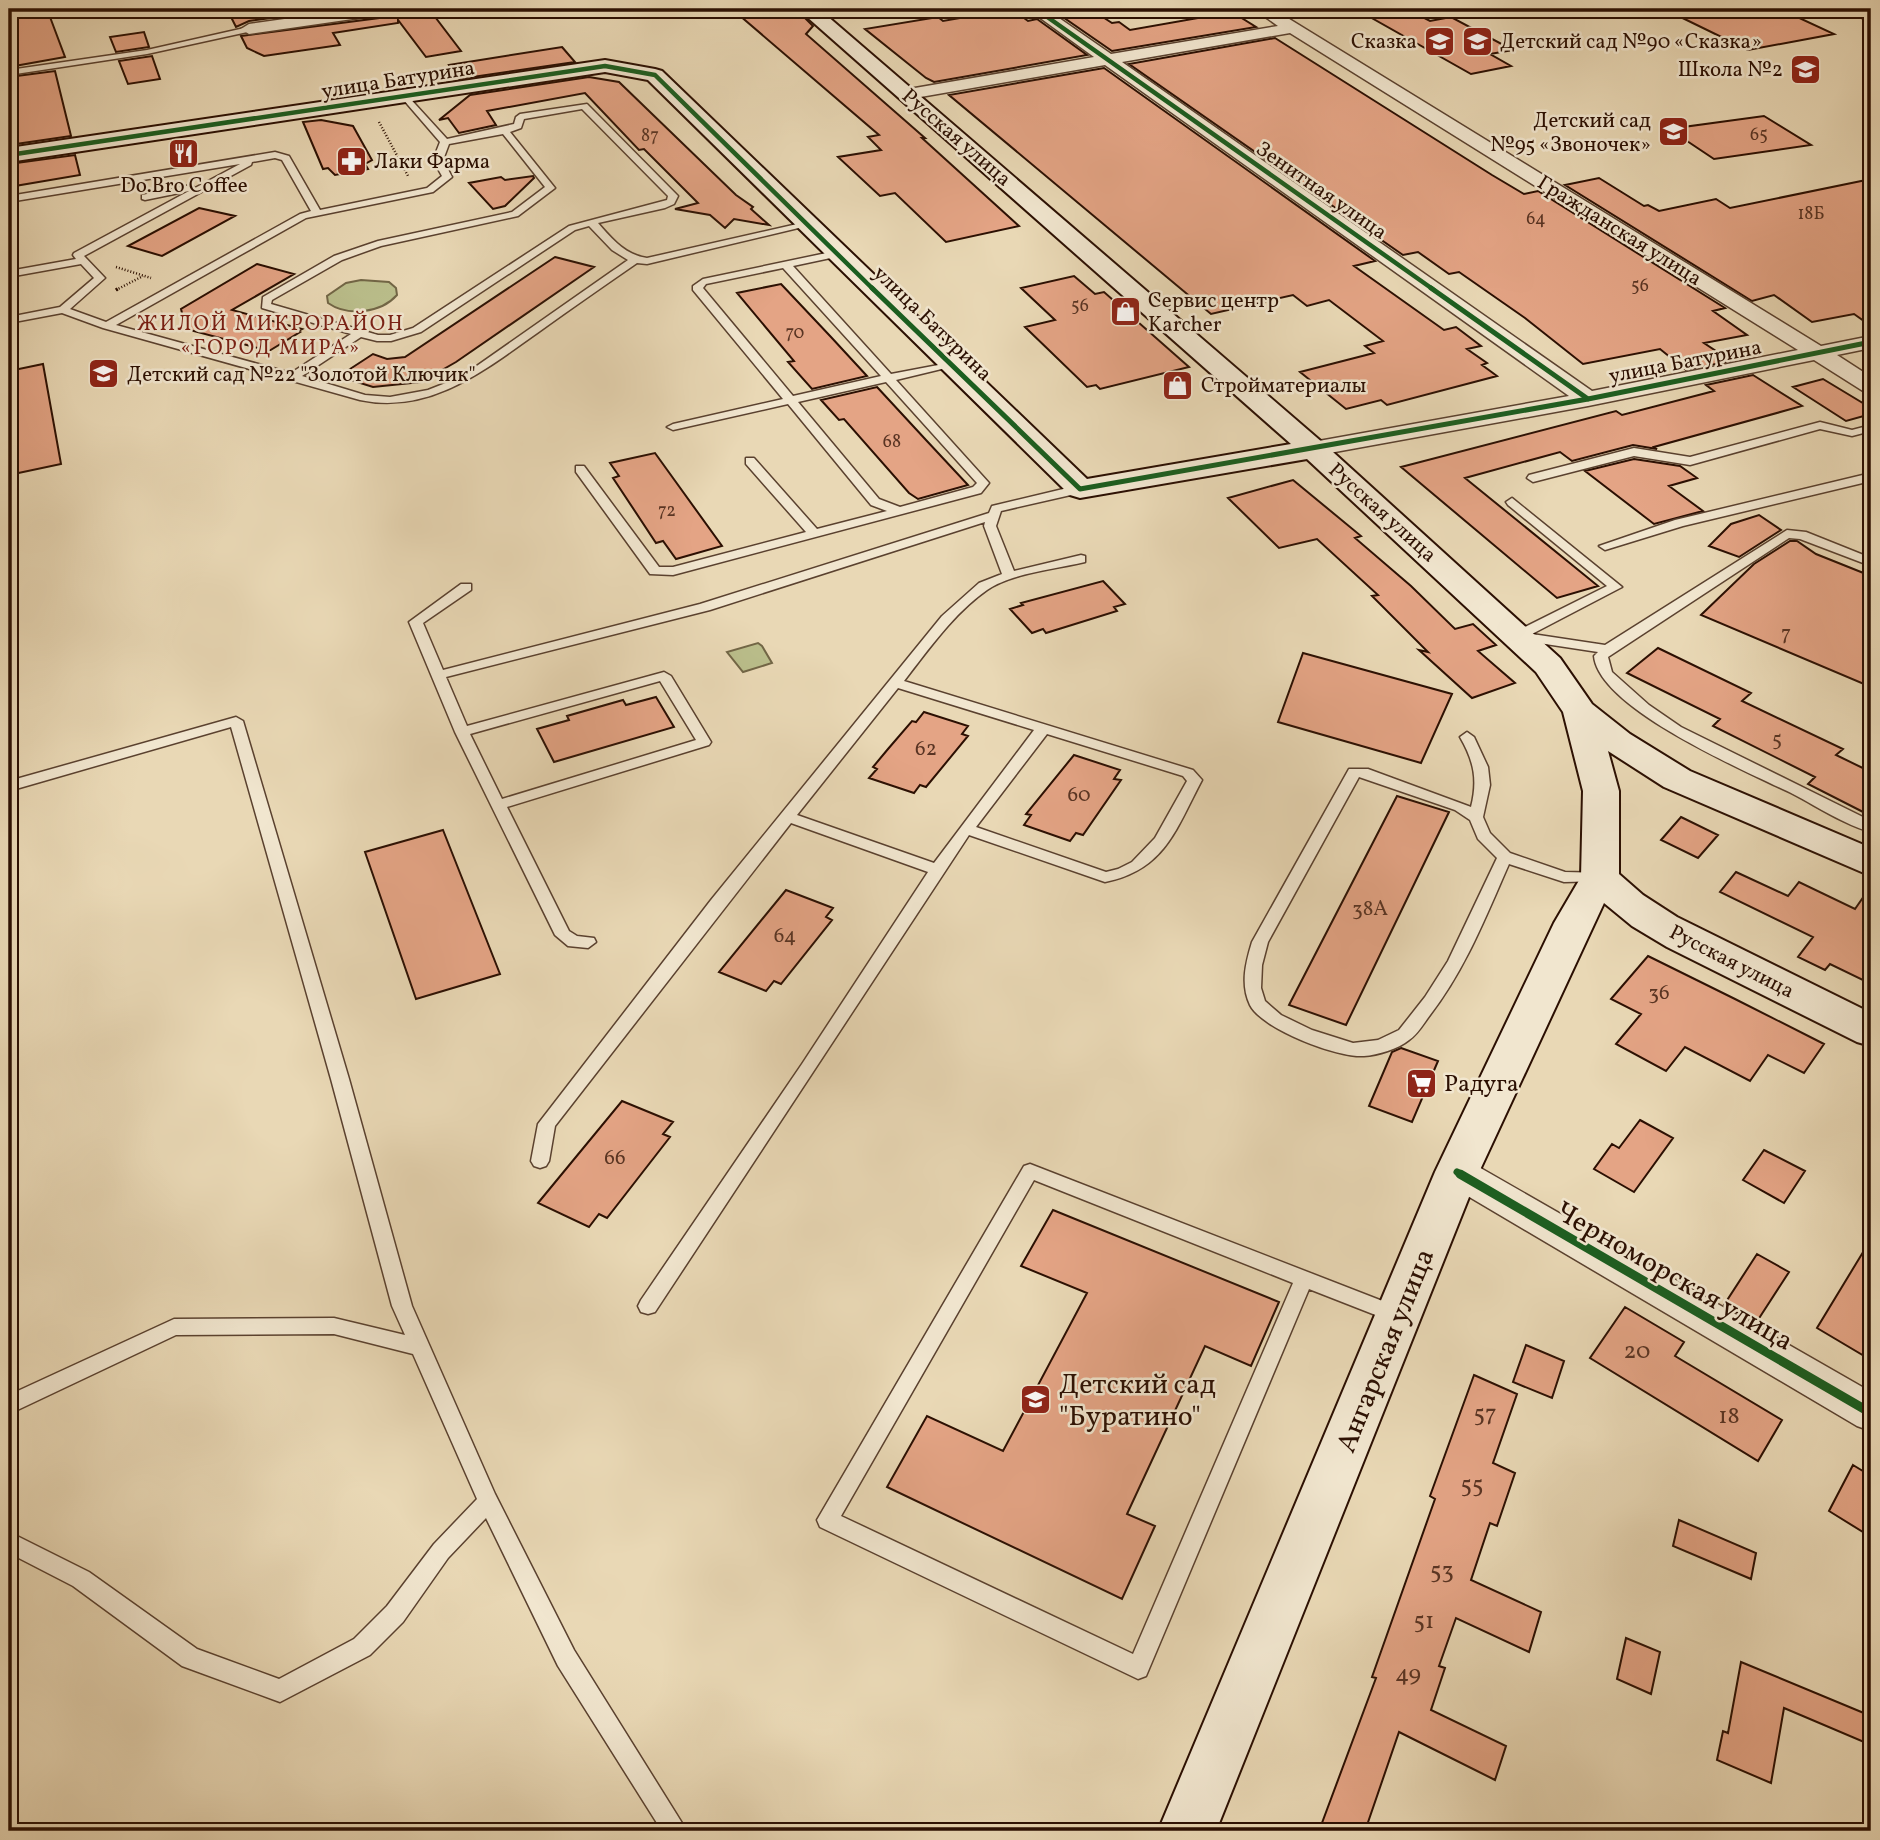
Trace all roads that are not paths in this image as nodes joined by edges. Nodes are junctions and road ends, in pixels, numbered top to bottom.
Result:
1 (387, 9) edge
2 (808, 9) edge
3 (1036, 9) edge
4 (1262, 9) edge
5 (1846, 9) edge
6 (1871, 20) edge
7 (1293, 28) junction
8 (249, 29) joint
9 (1106, 59) junction
10 (9, 73) edge
11 (909, 94) junction
12 (405, 96) junction
13 (505, 131) junction
14 (445, 142) junction
15 (9, 155) edge
16 (260, 157) junction
17 (209, 184) junction
18 (145, 197) dead end
19 (9, 199) edge
20 (317, 213) junction
21 (591, 222) junction
22 (806, 225) junction
23 (836, 254) junction
24 (634, 260) junction
25 (82, 261) junction
26 (786, 265) junction
27 (9, 274) edge
28 (63, 310) junction
29 (9, 320) edge
30 (107, 326) junction
31 (360, 333) junction
32 (1871, 342) edge
33 (1818, 352) junction
34 (950, 364) junction
35 (293, 377) junction
36 (888, 377) junction
37 (1871, 386) edge
38 (790, 399) junction
39 (1588, 399) junction
40 (673, 427) dead end
41 (1871, 428) edge
42 (1313, 449) junction
43 (750, 461) dead end
44 (580, 469) dead end
45 (1871, 477) edge
46 (1533, 478) dead end
47 (1080, 489) junction
48 (1512, 502) dead end
49 (899, 511) junction
50 (994, 515) junction
51 (814, 534) junction
52 (1605, 545) dead end
53 (1081, 559) dead end
54 (1871, 562) edge
55 (1009, 576) junction
56 (466, 587) dead end
57 (1518, 636) junction
58 (1606, 649) junction
59 (438, 675) junction
60 (896, 683) junction
61 (1580, 712) junction
62 (1043, 729) junction
63 (462, 732) junction
64 (1467, 737) dead end
65 (1678, 779) junction
66 (9, 786) edge
67 (1601, 791) junction
68 (498, 805) junction
69 (789, 817) junction
70 (1476, 817) junction
71 (1871, 827) edge
72 (966, 829) junction
73 (1506, 857) junction
74 (1871, 863) edge
75 (936, 869) junction
76 (1600, 877) junction
77 (1639, 913) junction
78 (1573, 923) junction
79 (588, 942) dead end
80 (1871, 1031) edge
81 (540, 1161) dead end
82 (1457, 1172) junction
83 (1304, 1279) junction
84 (648, 1306) dead end
85 (1398, 1315) junction
86 (420, 1347) junction
87 (9, 1405) edge
88 (1871, 1413) edge
89 (488, 1501) junction
90 (9, 1542) edge
91 (675, 1831) edge
92 (1188, 1831) edge

1 - 8 street
2 - 11 main road, Русская улица
3 - 9 street, Зенитная улица
4 - 7 street, Гражданская улица
5 - 6 lane
7 - 9 street
7 - 33 street, Гражданская улица
8 - 10 lane
9 - 11 street
9 - 39 street, Зенитная улица
11 - 42 main road, Русская улица
12 - 14 lane
12 - 15 main road, улица Батурина
12 - 22 main road, улица Батурина
13 - 14 lane
13 - 21 lane
13 - 31 lane
14 - 20 lane
16 - 17 lane
16 - 19 lane
16 - 20 lane
17 - 18 lane
17 - 25 lane
20 - 30 lane
21 - 24 lane
21 - 31 lane
22 - 23 main road, улица Батурина
22 - 24 lane
23 - 26 lane
23 - 34 main road, улица Батурина
24 - 35 lane
25 - 27 lane
25 - 28 lane
26 - 36 lane
26 - 38 lane
28 - 29 lane
28 - 30 lane
30 - 35 lane
31 - 35 lane
32 - 33 street, улица Батурина
33 - 37 street, Гражданская улица
33 - 39 street, улица Батурина
34 - 36 lane
34 - 47 main road, улица Батурина
36 - 38 lane
36 - 49 lane
38 - 40 lane
38 - 49 lane
39 - 42 street, улица Батурина
41 - 46 lane
42 - 47 main road, улица Батурина
42 - 57 main road, Русская улица
43 - 51 lane
44 - 51 lane
45 - 52 lane
47 - 50 lane
48 - 57 lane
49 - 51 lane
50 - 55 lane
50 - 59 lane
53 - 55 lane
54 - 58 lane
55 - 60 lane
56 - 59 lane
57 - 58 lane
57 - 61 main road, Русская улица
58 - 71 lane
59 - 63 lane
60 - 62 lane
60 - 69 lane
61 - 65 main road
61 - 67 main road, Русская улица
62 - 72 lane
62 - 72 lane
63 - 68 lane
63 - 68 lane
64 - 70 lane
65 - 67 main road
65 - 74 main road
66 - 86 lane
67 - 76 main road, Русская улица
68 - 79 lane
69 - 75 lane
69 - 81 lane
70 - 73 lane
70 - 73 lane
72 - 75 lane
73 - 76 lane
75 - 84 lane
76 - 77 main road, Русская улица
76 - 78 main road, Ангарская улица
77 - 78 main road
77 - 80 main road, Русская улица
78 - 82 main road, Ангарская улица
82 - 85 main road, Ангарская улица
82 - 88 street, Черноморская улица
83 - 83 lane
83 - 85 lane
85 - 92 main road, Ангарская улица
86 - 87 lane
86 - 89 lane
89 - 90 lane
89 - 91 lane

